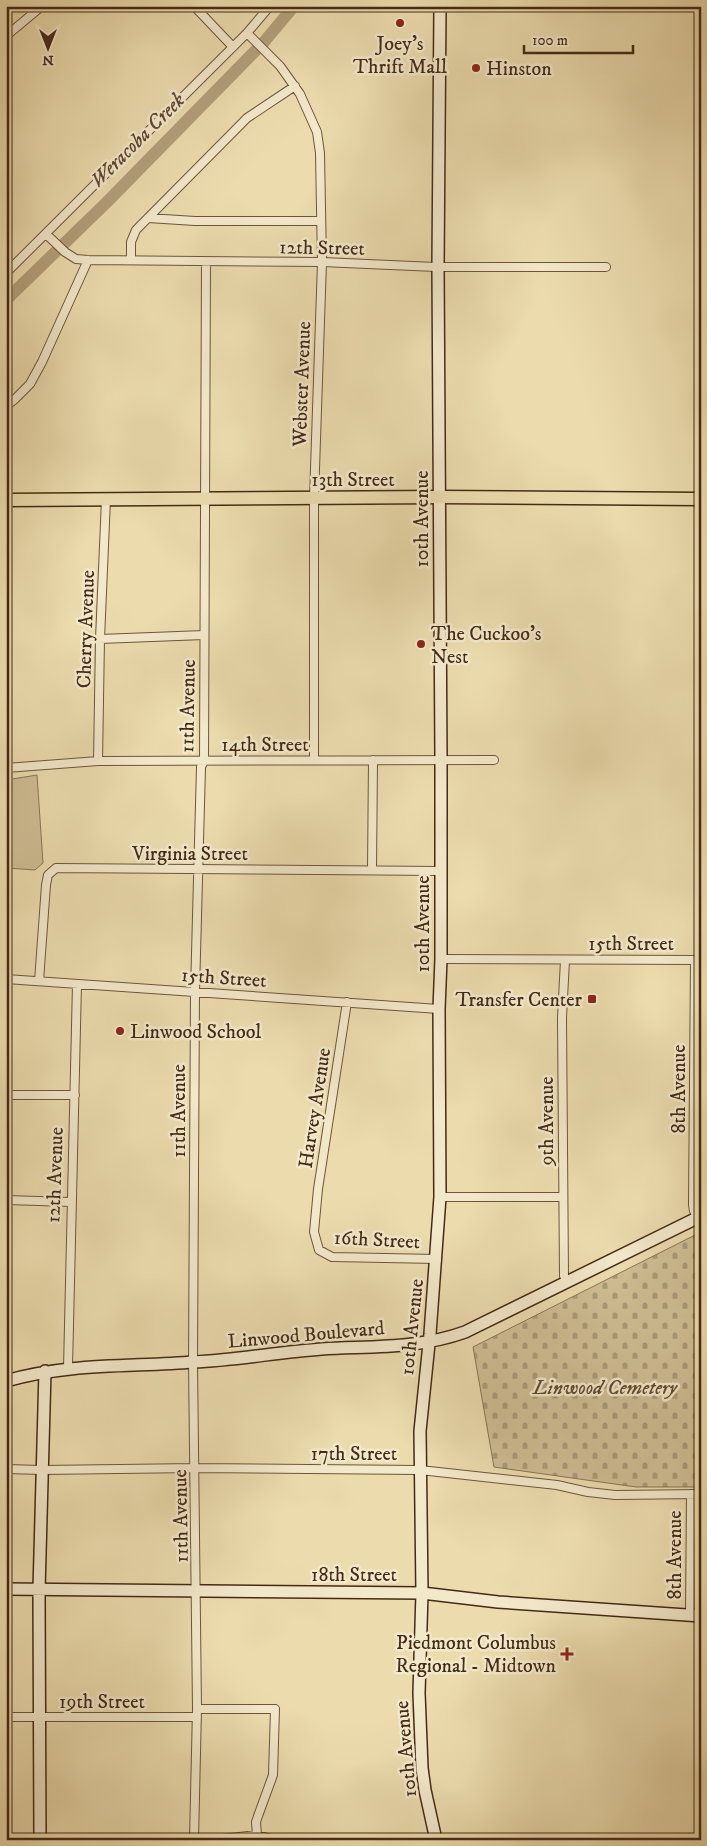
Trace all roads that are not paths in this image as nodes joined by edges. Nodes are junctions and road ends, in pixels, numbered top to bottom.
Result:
1 (42, 6) edge
2 (194, 6) edge
3 (270, 6) edge
4 (440, 6) edge
5 (247, 33) junction
6 (6, 36) edge
7 (233, 47) junction
8 (295, 86) junction
9 (148, 218) junction
10 (321, 222) junction
11 (46, 234) junction
12 (88, 260) junction
13 (131, 260) junction
14 (206, 262) junction
15 (322, 262) junction
16 (438, 267) junction
17 (606, 267) dead end
18 (6, 273) edge
19 (6, 406) edge
20 (440, 497) junction
21 (314, 498) junction
22 (106, 499) junction
23 (204, 499) junction
24 (701, 499) edge
25 (6, 500) edge
26 (204, 636) junction
27 (100, 639) junction
28 (204, 760) junction
29 (314, 760) junction
30 (373, 760) junction
31 (441, 760) junction
32 (494, 760) dead end
33 (98, 761) junction
34 (6, 768) edge
35 (199, 869) junction
36 (372, 870) junction
37 (440, 871) junction
38 (441, 959) junction
39 (564, 960) junction
40 (698, 960) edge
41 (6, 979) edge
42 (39, 981) junction
43 (77, 984) junction
44 (195, 992) junction
45 (347, 1002) junction
46 (439, 1009) junction
47 (6, 1095) edge
48 (75, 1095) junction
49 (440, 1197) junction
50 (563, 1197) junction
51 (6, 1200) edge
52 (71, 1202) junction
53 (699, 1216) edge
54 (315, 1218) joint
55 (436, 1259) junction
56 (567, 1281) junction
57 (429, 1343) junction
58 (193, 1362) junction
59 (68, 1368) junction
60 (45, 1371) junction
61 (6, 1381) edge
62 (196, 1468) junction
63 (6, 1469) edge
64 (42, 1470) junction
65 (420, 1470) junction
66 (691, 1494) junction
67 (701, 1494) edge
68 (6, 1589) edge
69 (39, 1590) junction
70 (197, 1592) junction
71 (422, 1593) junction
72 (695, 1616) edge
73 (197, 1708) junction
74 (6, 1717) edge
75 (197, 1717) junction
76 (38, 1718) junction
77 (258, 1835) junction
78 (40, 1840) edge
79 (194, 1840) edge
80 (214, 1840) edge
81 (275, 1840) edge
82 (436, 1840) edge

1 - 6 street
2 - 7 street
3 - 5 street
4 - 16 street, 10th Avenue
5 - 7 street
5 - 8 street, Webster Avenue
7 - 11 street
8 - 9 street
8 - 10 street, Webster Avenue
9 - 10 street
9 - 13 street
10 - 15 street, Webster Avenue
11 - 12 street, 12th Street
11 - 18 street
12 - 13 street, 12th Street
12 - 19 street
13 - 14 street, 12th Street
14 - 15 street, 12th Street
14 - 23 street, 11th Avenue
15 - 16 street, 12th Street
15 - 21 street, Webster Avenue
16 - 17 street, 12th Street
16 - 20 street, 10th Avenue
20 - 21 main road, 13th Street
20 - 24 main road, 13th Street
20 - 31 street, 10th Avenue
21 - 23 main road, 13th Street
21 - 29 street, Webster Avenue
22 - 23 main road, 13th Street
22 - 25 main road, 13th Street
22 - 27 street, Cherry Avenue
23 - 26 street, 11th Avenue
26 - 27 street
26 - 28 street, 11th Avenue
27 - 33 street, Cherry Avenue
28 - 29 street, 14th Street
28 - 33 street, 14th Street
28 - 35 street, 11th Avenue
29 - 30 street, 14th Street
30 - 31 street, 14th Street
30 - 36 street
31 - 32 street, 14th Street
31 - 37 street, 10th Avenue
33 - 34 street, 14th Street
35 - 36 street, Virginia Street
35 - 42 street, Virginia Street
35 - 44 street, 11th Avenue
36 - 37 street, Virginia Street
37 - 38 street, 10th Avenue
38 - 39 street, 15th Street
38 - 46 street, 10th Avenue
39 - 40 street, 15th Street
39 - 50 street, 9th Avenue
40 - 53 street, 8th Avenue
41 - 42 street, 15th Street
42 - 43 street, 15th Street
43 - 44 street, 15th Street
43 - 48 street, 12th Avenue
44 - 45 street, 15th Street
44 - 58 street, 11th Avenue
45 - 46 street, 15th Street
45 - 54 street, Harvey Avenue
46 - 49 street, 10th Avenue
47 - 48 street
48 - 52 street, 12th Avenue
49 - 50 street
49 - 55 street, 10th Avenue
50 - 56 street, 9th Avenue
51 - 52 street
52 - 59 street, 12th Avenue
53 - 56 street, Linwood Boulevard
54 - 55 street, 16th Street
55 - 57 street, 10th Avenue
56 - 57 street, Linwood Boulevard
57 - 58 street, Linwood Boulevard
57 - 65 street, 10th Avenue
58 - 59 street, Linwood Boulevard
58 - 62 street, 11th Avenue
59 - 60 street, Linwood Boulevard
60 - 61 street, Linwood Boulevard
60 - 64 street
62 - 64 street, 17th Street
62 - 65 street, 17th Street
62 - 70 street, 11th Avenue
63 - 64 street, 17th Street
64 - 69 street
65 - 66 street, 17th Street
65 - 71 street, 10th Avenue
66 - 67 street, 17th Street
66 - 72 street, 8th Avenue
68 - 69 street, 18th Street
69 - 70 street, 18th Street
69 - 76 street
70 - 71 street, 18th Street
70 - 73 street, 11th Avenue
71 - 72 street, 18th Street
71 - 82 street, 10th Avenue
73 - 75 street, 11th Avenue
73 - 77 street
74 - 76 street, 19th Street
75 - 76 street, 19th Street
75 - 79 street, 11th Avenue
76 - 78 street
77 - 80 street
77 - 81 street

